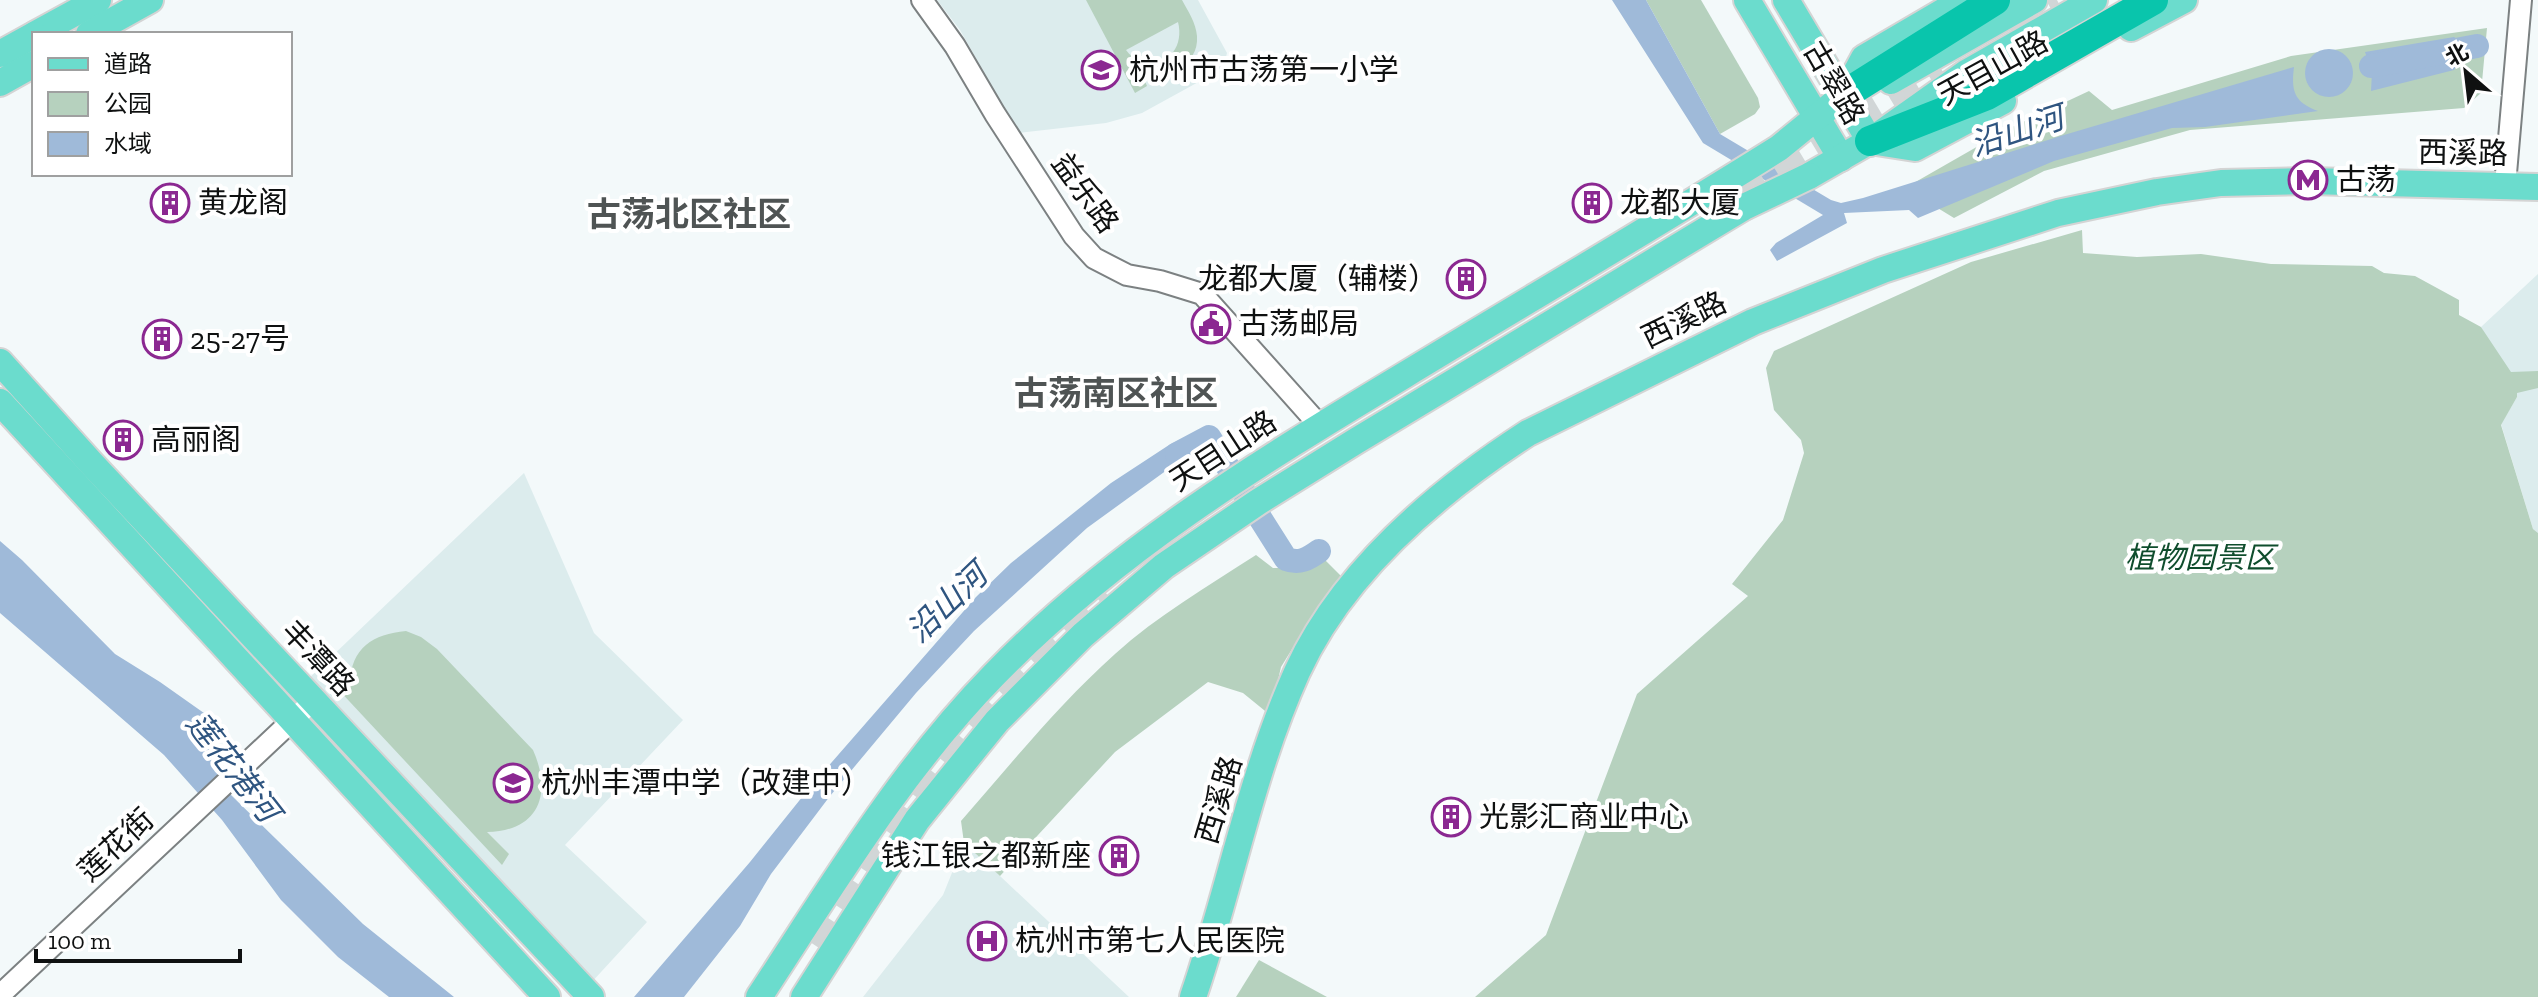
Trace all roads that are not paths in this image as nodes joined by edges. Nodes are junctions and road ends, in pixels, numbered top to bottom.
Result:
1 (98, 0) edge
2 (150, 0) edge
3 (922, 0) edge
4 (1747, 0) edge
5 (1786, 0) edge
6 (1963, 0) edge
7 (1995, 0) tunnel mouth
8 (2034, 0) edge
9 (2094, 0) edge
10 (2153, 0) edge
11 (2184, 0) edge
12 (2521, 0) edge
13 (40, 32) edge
14 (93, 32) edge
15 (32, 37) edge
16 (0, 54) edge
17 (32, 65) edge
18 (0, 83) edge
19 (1844, 95) junction
20 (1818, 117) junction
21 (1870, 141) junction
22 (1841, 158) junction
23 (2505, 185) junction
24 (2538, 187) edge
25 (0, 362) edge
26 (0, 402) edge
27 (1320, 426) junction
28 (314, 700) junction
29 (291, 721) junction
30 (0, 995) edge
31 (547, 997) edge
32 (591, 997) edge
33 (759, 997) edge
34 (804, 997) edge
35 (1193, 997) edge

1 - 13 main road
2 - 14 main road
3 - 27 street, 益乐路
4 - 20 main road, 古翠路
5 - 19 main road, 古翠路
6 - 19 main road, 天目山路
7 - 19 highway
8 - 19 main road, 天目山路
9 - 21 main road, 天目山路
10 - 21 highway
11 - 21 main road, 天目山路
12 - 23 street
15 - 16 main road
17 - 18 main road
19 - 20 main road, 天目山路
19 - 21 main road, 古翠路
20 - 22 main road, 古翠路
20 - 27 main road, 天目山路
21 - 22 main road, 天目山路
22 - 34 main road, 天目山路, bridge
23 - 24 main road, 西溪路
23 - 35 main road, 西溪路
25 - 28 main road, 丰潭路
26 - 29 main road, 丰潭路
27 - 33 main road, 天目山路
28 - 29 street
28 - 32 main road, 丰潭路
29 - 30 street, 莲花街
29 - 31 main road, 丰潭路

